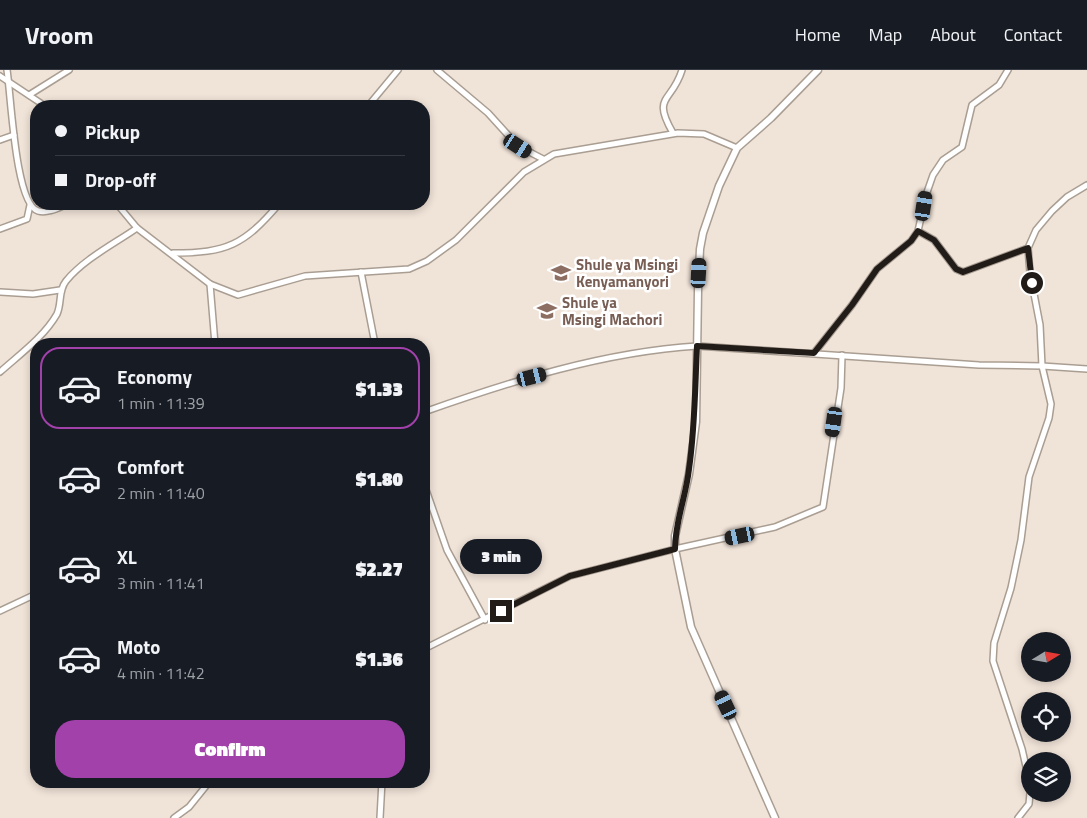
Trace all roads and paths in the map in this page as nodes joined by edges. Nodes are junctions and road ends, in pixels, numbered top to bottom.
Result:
1 (7, 70) edge
2 (69, 70) edge
3 (398, 70) edge
4 (437, 70) edge
5 (682, 70) edge
6 (818, 70) edge
7 (1008, 70) edge
8 (0, 76) edge
9 (9, 83) junction
10 (29, 95) junction
11 (36, 100) edge
12 (373, 100) edge
13 (673, 133) junction
14 (14, 135) junction
15 (0, 140) edge
16 (737, 148) junction
17 (543, 159) junction
18 (1087, 185) edge
19 (30, 205) joint
20 (36, 210) edge
21 (51, 210) edge
22 (122, 210) edge
23 (274, 210) edge
24 (0, 228) edge
25 (138, 228) junction
26 (918, 231) junction
27 (1028, 248) junction
28 (172, 253) junction
29 (361, 272) junction
30 (210, 284) junction
31 (60, 290) junction
32 (0, 292) edge
33 (36, 338) edge
34 (214, 338) edge
35 (374, 338) edge
36 (30, 345) edge
37 (697, 346) junction
38 (814, 353) junction
39 (842, 355) junction
40 (1042, 366) junction
41 (1087, 369) edge
42 (0, 372) edge
43 (430, 410) edge
44 (430, 501) edge
45 (675, 549) junction
46 (30, 597) edge
47 (0, 611) edge
48 (485, 620) junction
49 (430, 646) edge
50 (1023, 752) edge
51 (204, 788) edge
52 (382, 788) edge
53 (1029, 802) edge
54 (174, 818) edge
55 (380, 818) edge
56 (775, 818) edge
57 (1018, 818) edge

1 - 9 street
2 - 10 street
3 - 12 street
4 - 17 street
5 - 13 street
6 - 16 street
7 - 26 street
8 - 9 street
9 - 10 street
9 - 14 street
10 - 11 street
13 - 16 street
13 - 17 street
14 - 15 street
14 - 19 street
16 - 37 street
17 - 29 street
18 - 27 street
19 - 24 street
20 - 21 street
22 - 25 street
23 - 28 street
25 - 28 street
25 - 31 street
26 - 27 street
26 - 38 street
27 - 40 street
28 - 30 street
29 - 30 street
29 - 35 street
30 - 34 street
31 - 32 street
31 - 33 street
36 - 42 street
37 - 38 street
37 - 43 street
37 - 45 street
38 - 39 street
39 - 40 street
39 - 45 street
40 - 41 street
40 - 50 street
44 - 48 street
45 - 48 street
45 - 56 street
46 - 47 street
48 - 49 street
51 - 54 street
52 - 55 street
53 - 57 street

